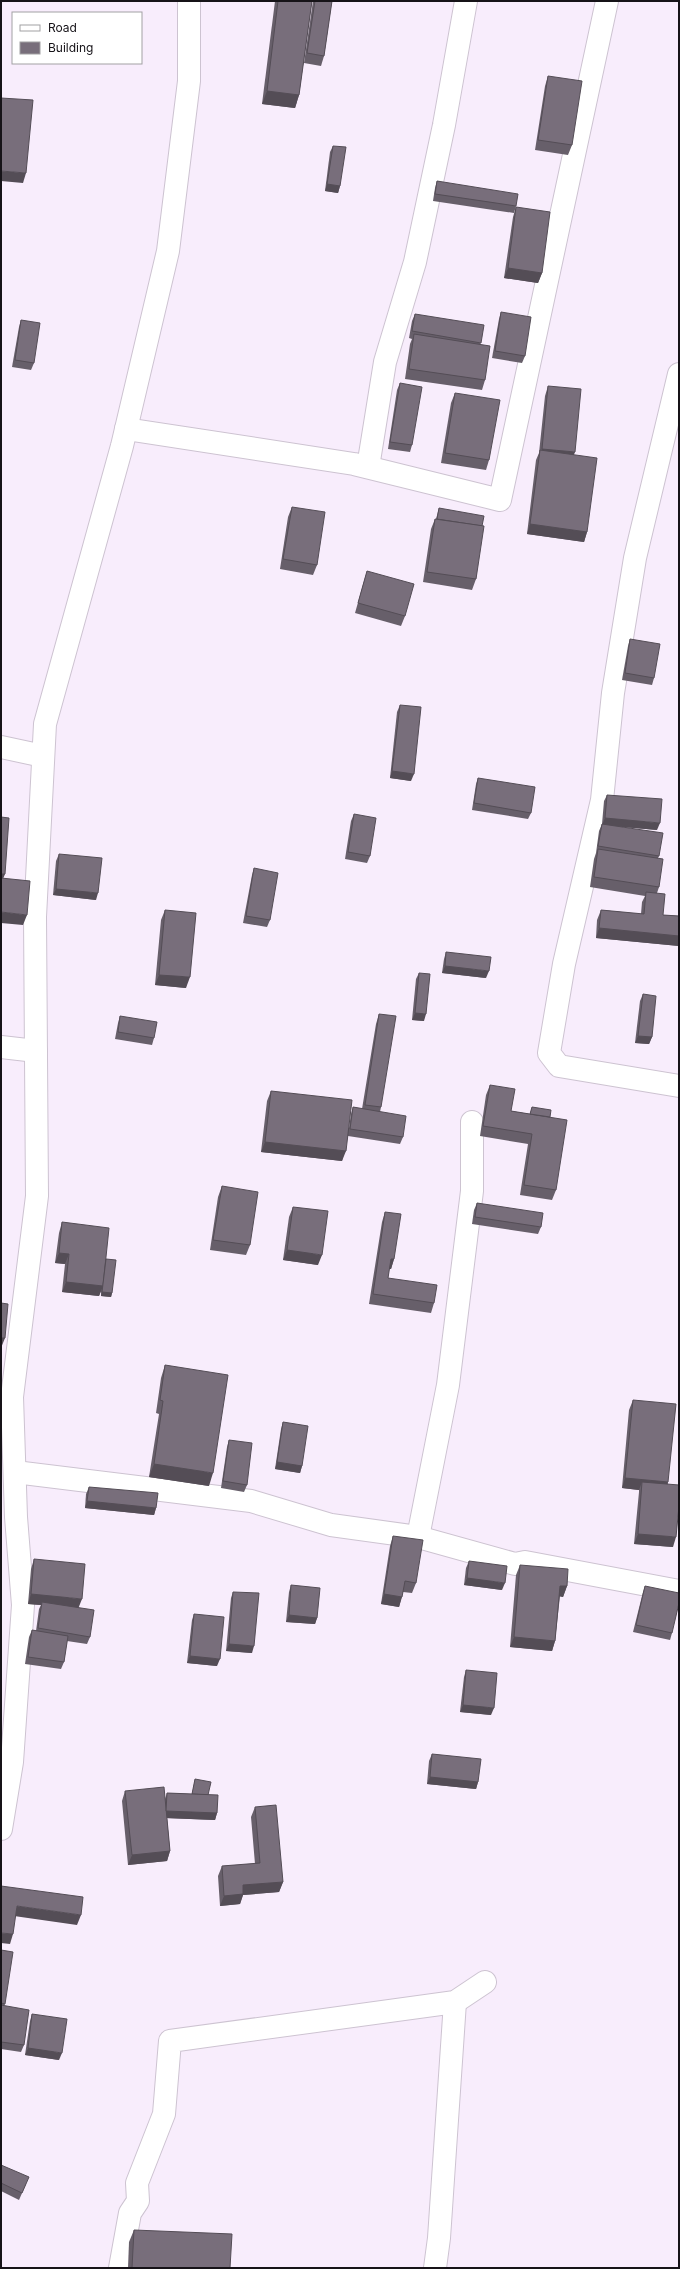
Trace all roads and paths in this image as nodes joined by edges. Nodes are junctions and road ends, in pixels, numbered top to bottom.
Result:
1 (189, 1) edge
2 (466, 1) edge
3 (607, 1) edge
4 (679, 374) edge
5 (126, 429) junction
6 (368, 467) junction
7 (1, 747) edge
8 (43, 756) junction
9 (1, 1047) edge
10 (36, 1051) junction
11 (679, 1086) edge
12 (472, 1122) dead end
13 (15, 1472) junction
14 (418, 1537) junction
15 (679, 1591) edge
16 (6, 1759) edge
17 (1, 1829) edge
18 (484, 1982) dead end
19 (455, 2002) junction
20 (120, 2268) edge
21 (435, 2268) edge

1 - 5 street
2 - 6 street
3 - 6 street
4 - 11 street
5 - 6 street
5 - 8 street
7 - 8 street
8 - 10 street
9 - 10 street
10 - 13 street
12 - 14 street
13 - 14 street
13 - 16 street
14 - 15 street
16 - 17 street
18 - 19 street
19 - 20 street
19 - 21 street

